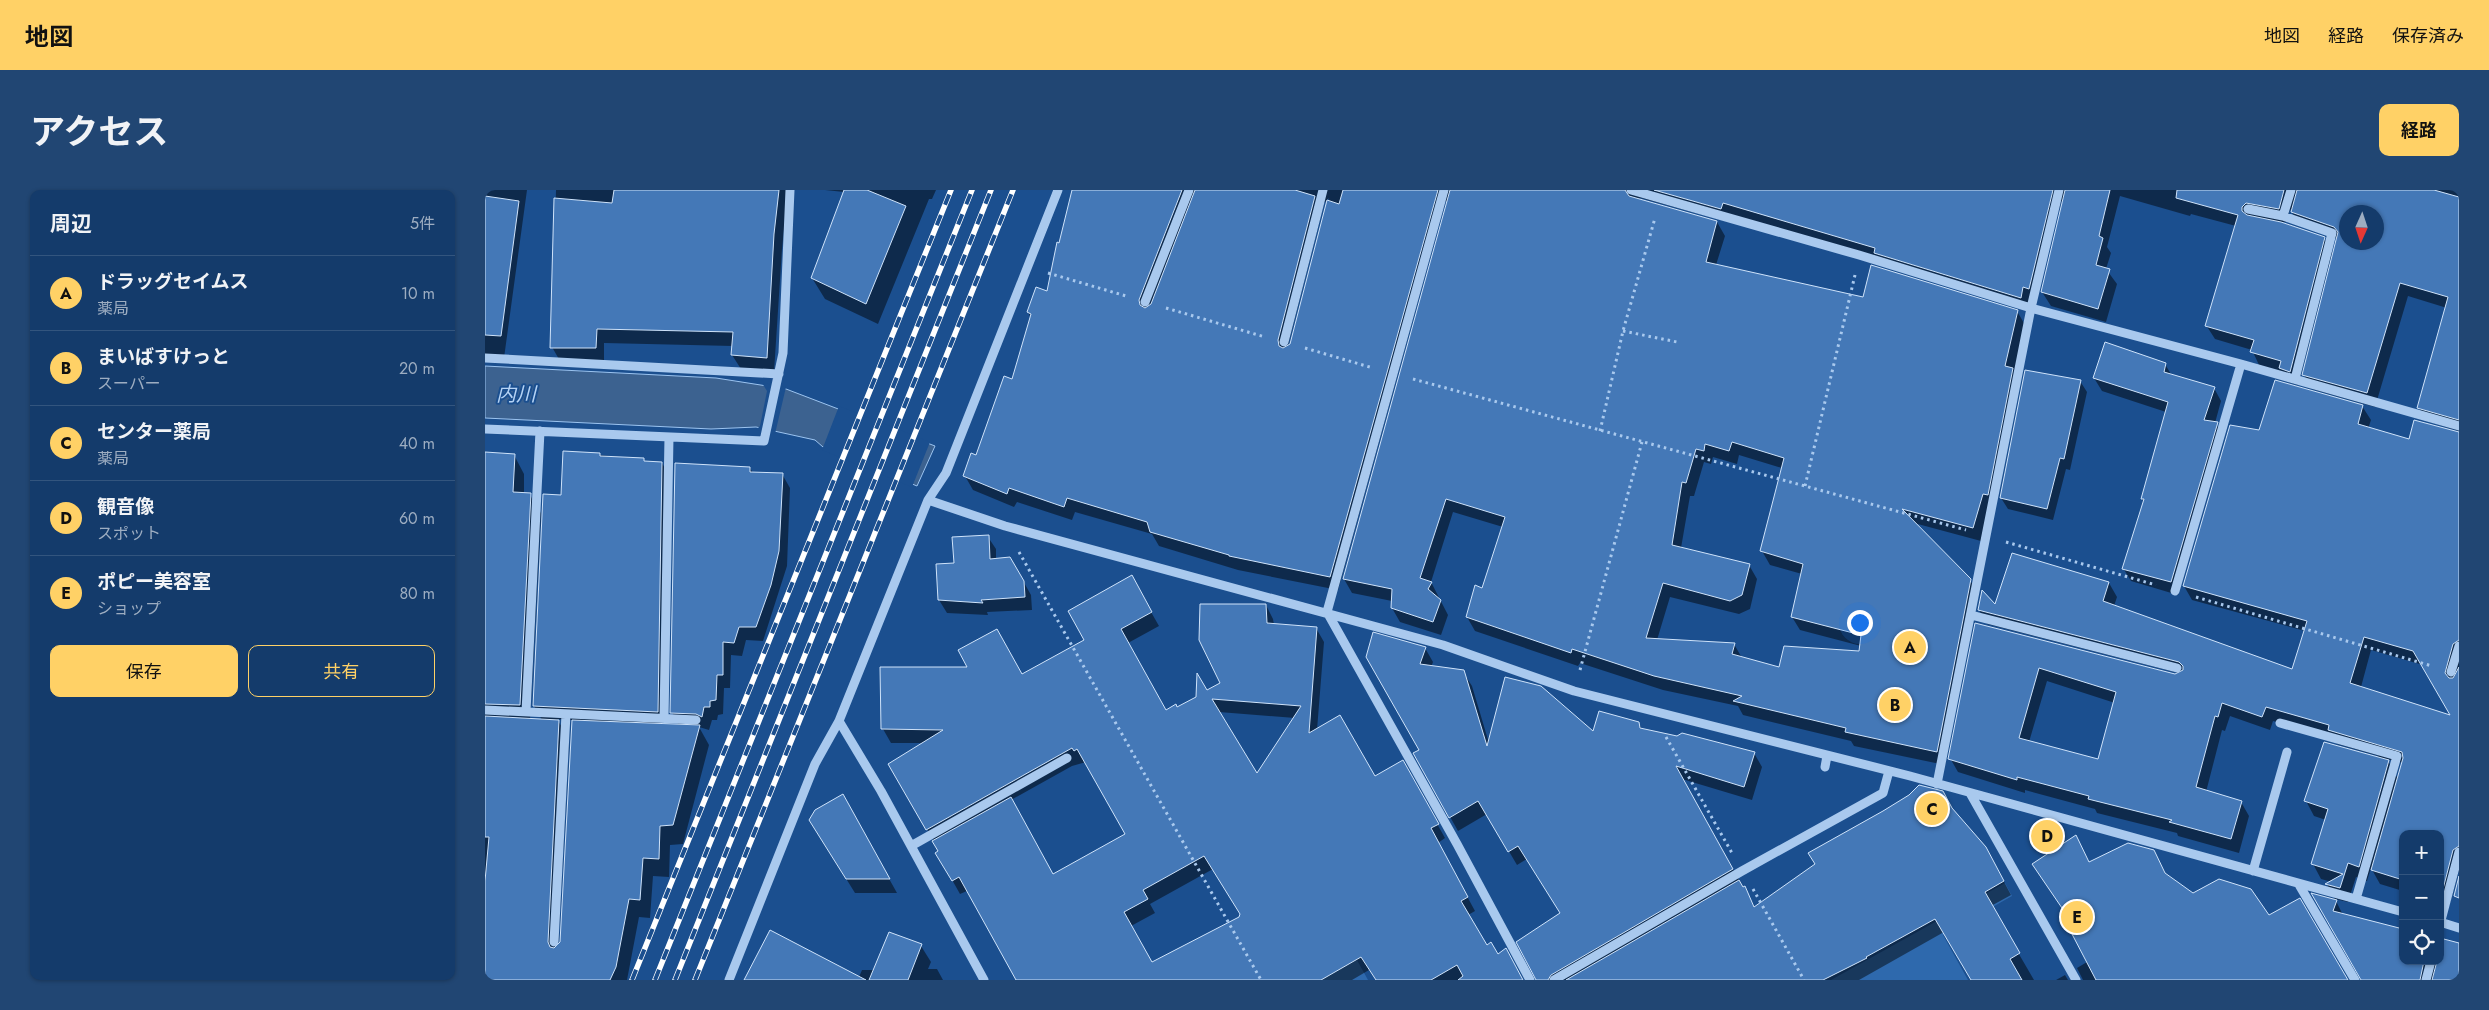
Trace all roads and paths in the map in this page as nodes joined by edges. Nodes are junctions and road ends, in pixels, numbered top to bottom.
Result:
1 (790, 190) edge
2 (1058, 190) edge
3 (1189, 190) edge
4 (1323, 190) edge
5 (1444, 190) edge
6 (1631, 190) edge
7 (2059, 190) edge
8 (2291, 190) edge
9 (1661, 198) junction
10 (2248, 209) dead end
11 (2283, 216) junction
12 (1859, 255) junction
13 (1028, 266) junction
14 (1145, 302) junction
15 (2031, 308) junction
16 (1623, 331) junction
17 (1284, 342) junction
18 (1677, 342) dead end
19 (485, 358) edge
20 (2241, 364) junction
21 (779, 374) junction
22 (1393, 374) junction
23 (2295, 379) junction
24 (2459, 426) edge
25 (485, 429) edge
26 (1600, 431) junction
27 (540, 432) junction
28 (669, 437) junction
29 (1642, 442) junction
30 (1805, 486) junction
31 (928, 500) junction
32 (1005, 526) junction
33 (1986, 536) junction
34 (2175, 591) junction
35 (1327, 612) junction
36 (1971, 615) junction
37 (2459, 646) edge
38 (2177, 668) dead end
39 (2451, 672) joint
40 (1574, 691) junction
41 (485, 710) edge
42 (526, 712) junction
43 (566, 714) junction
44 (1661, 714) junction
45 (664, 719) junction
46 (696, 720) dead end
47 (839, 721) junction
48 (2280, 723) dead end
49 (2287, 752) dead end
50 (1827, 756) junction
51 (1067, 758) dead end
52 (1825, 767) dead end
53 (1889, 771) junction
54 (1937, 784) junction
55 (1970, 793) junction
56 (911, 846) junction
57 (2459, 852) edge
58 (1742, 871) junction
59 (2253, 871) junction
60 (2298, 883) junction
61 (2356, 899) junction
62 (2399, 911) edge
63 (2441, 920) edge
64 (2444, 923) edge
65 (2459, 928) edge
66 (554, 942) dead end
67 (2430, 965) edge
68 (729, 980) edge
69 (984, 980) edge
70 (1261, 980) edge
71 (1530, 980) edge
72 (1554, 980) edge
73 (1804, 980) edge
74 (2076, 980) edge
75 (2355, 980) edge
76 (2426, 980) edge

1 - 21 street
2 - 13 street
3 - 14 street
4 - 17 street
5 - 22 street
6 - 9 street
7 - 15 street
8 - 11 street
9 - 12 street
9 - 16 path
10 - 11 street
11 - 23 street
12 - 15 street
12 - 30 path
13 - 14 path
13 - 31 street
14 - 17 path
15 - 20 street
15 - 33 street
16 - 18 path
16 - 26 path
17 - 22 path
19 - 21 street
20 - 23 street
20 - 34 street
21 - 28 street
22 - 26 path
22 - 35 street
23 - 24 street
25 - 27 street
26 - 29 path
27 - 28 street
27 - 42 street
28 - 45 street
29 - 30 path
29 - 40 path
30 - 33 path
31 - 32 street
31 - 47 street
32 - 35 street
32 - 70 path
33 - 34 path
33 - 36 street
34 - 39 path
35 - 40 street
35 - 71 street
36 - 38 street
36 - 54 street
37 - 39 street
40 - 44 street
41 - 42 street
42 - 43 street
43 - 45 street
43 - 66 street
44 - 50 street
44 - 58 path
45 - 46 street
47 - 56 street
47 - 68 street
48 - 61 street
49 - 59 street
50 - 52 street
50 - 53 street
51 - 56 street
53 - 54 street
53 - 58 street
54 - 55 street
55 - 59 street
55 - 74 street
56 - 69 street
57 - 63 street
58 - 72 street
58 - 73 path
59 - 60 street
60 - 61 street
60 - 75 street
61 - 62 street
64 - 65 street
67 - 76 street

